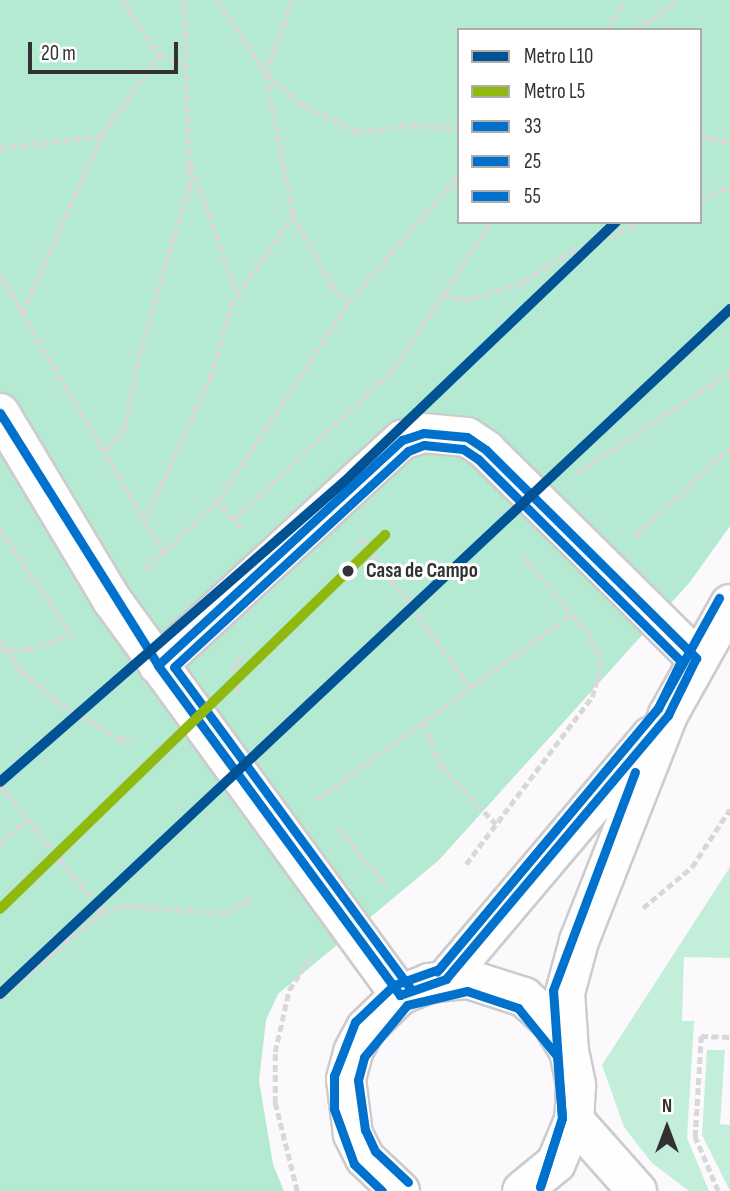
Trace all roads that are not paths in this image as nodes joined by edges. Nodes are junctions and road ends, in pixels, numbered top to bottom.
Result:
1 (0, 413) edge
2 (730, 604) edge
3 (696, 657) junction
4 (158, 665) junction
5 (668, 715) junction
6 (446, 979) junction
7 (400, 995) junction
8 (569, 1051) junction
9 (574, 1120) junction
10 (554, 1177) edge
11 (400, 1191) edge
12 (522, 1191) edge
13 (637, 1191) edge

1 - 4 street
2 - 3 street
3 - 4 street
3 - 5 street
4 - 7 street
5 - 6 street
5 - 8 street
6 - 7 street
6 - 8 street
7 - 11 street
8 - 9 street
9 - 10 street
9 - 13 street
10 - 12 street

